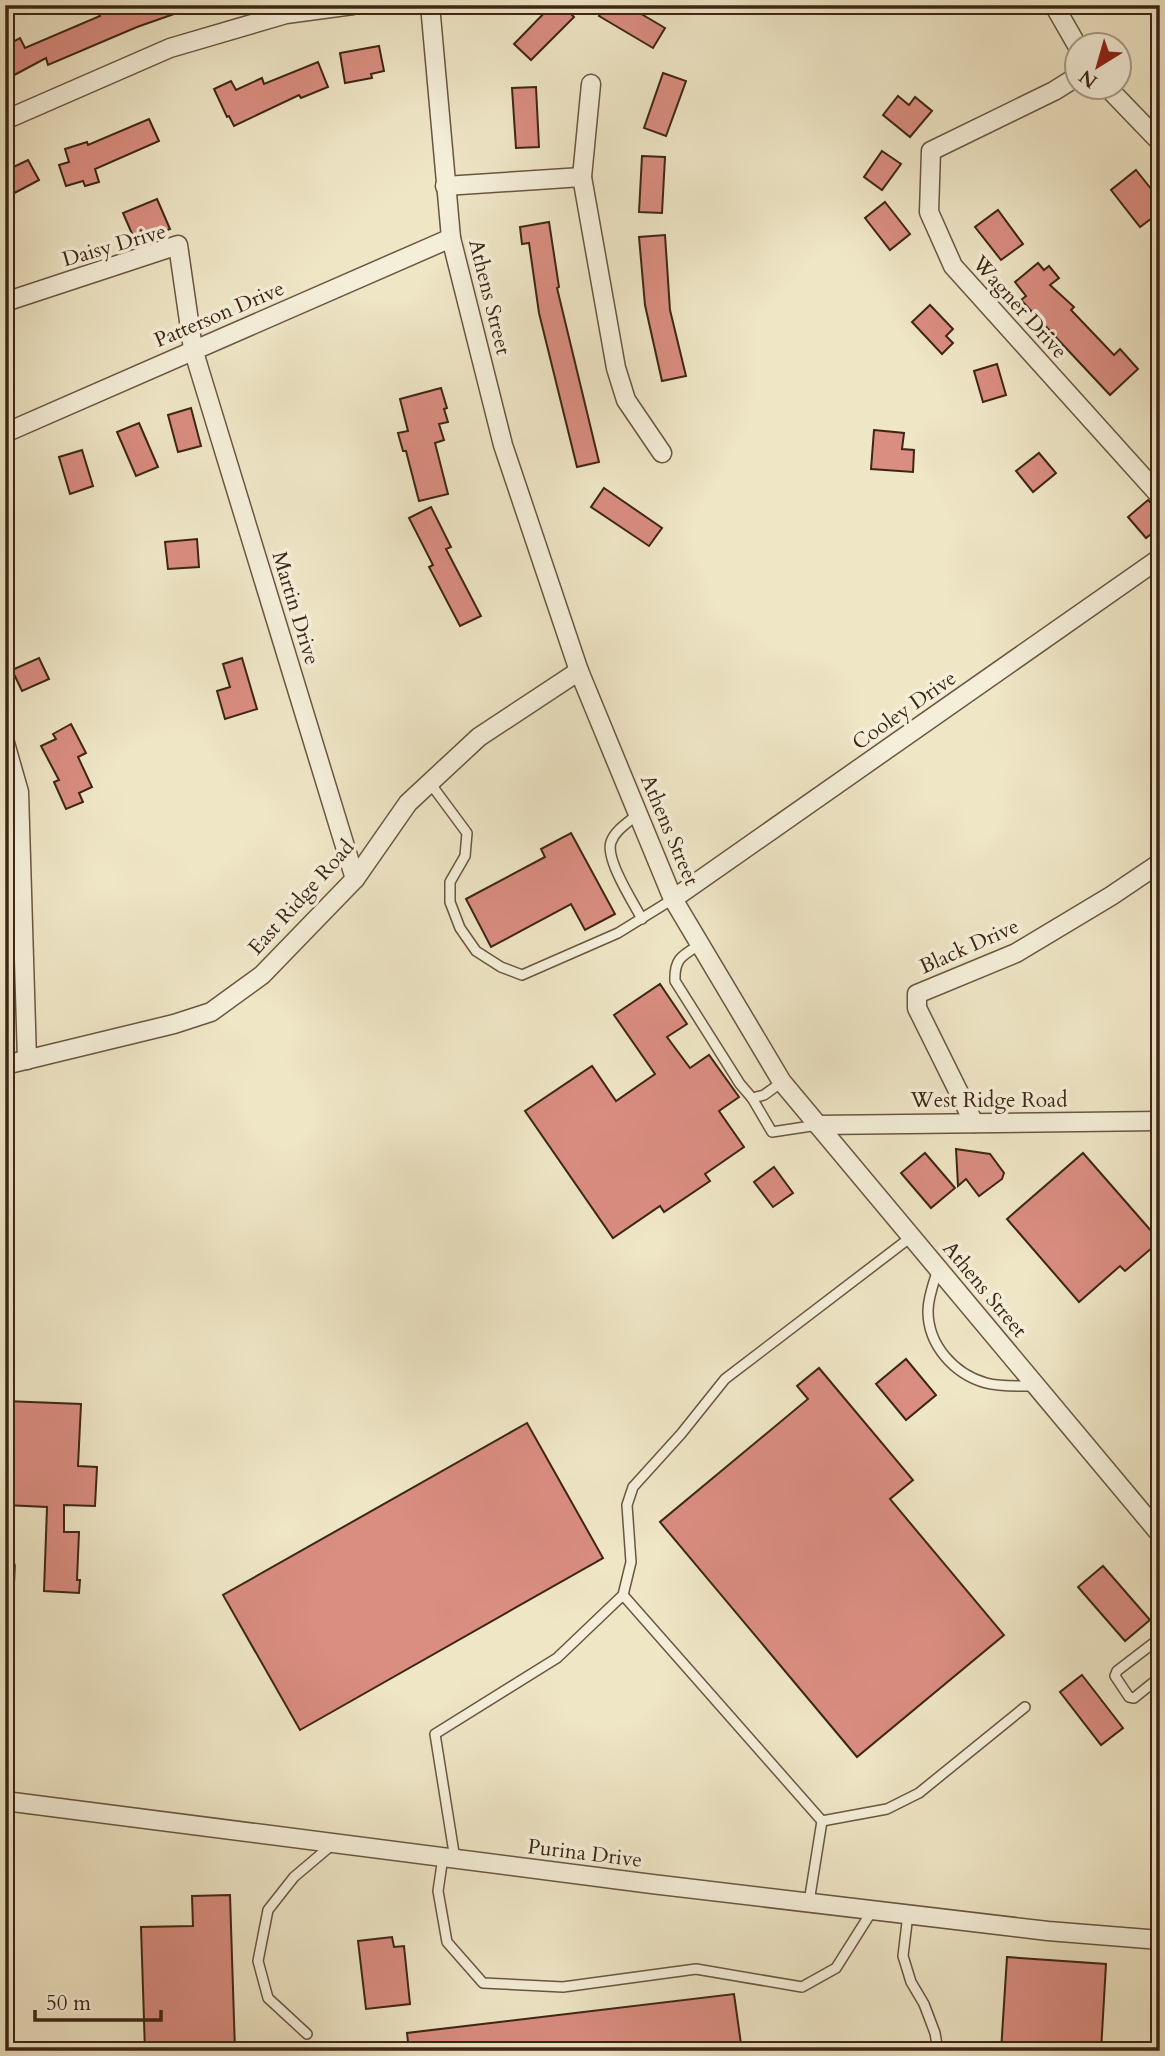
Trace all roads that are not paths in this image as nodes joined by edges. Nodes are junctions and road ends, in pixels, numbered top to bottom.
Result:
1 (353, 5) edge
2 (430, 5) edge
3 (1055, 7) dead end
4 (1069, 32) edge
5 (591, 84) dead end
6 (1064, 84) edge
7 (1121, 102) edge
8 (5, 120) edge
9 (1160, 142) edge
10 (582, 177) junction
11 (445, 186) junction
12 (451, 238) junction
13 (5, 302) edge
14 (194, 349) junction
15 (5, 433) edge
16 (662, 453) dead end
17 (1160, 496) edge
18 (1160, 558) edge
19 (579, 671) junction
20 (5, 743) edge
21 (430, 783) junction
22 (638, 814) junction
23 (1160, 863) edge
24 (355, 879) junction
25 (673, 900) junction
26 (642, 919) junction
27 (701, 944) junction
28 (27, 1059) junction
29 (5, 1065) edge
30 (782, 1082) junction
31 (752, 1098) junction
32 (1160, 1121) edge
33 (974, 1123) junction
34 (818, 1125) junction
35 (911, 1237) junction
36 (938, 1269) junction
37 (1036, 1386) junction
38 (1160, 1534) edge
39 (5, 1560) edge
40 (623, 1595) junction
41 (1160, 1638) edge
42 (5, 1654) edge
43 (1160, 1677) edge
44 (1025, 1707) dead end
45 (5, 1801) edge
46 (822, 1821) junction
47 (334, 1843) junction
48 (449, 1858) junction
49 (809, 1902) junction
50 (873, 1910) junction
51 (908, 1914) junction
52 (1160, 1940) edge
53 (307, 2034) dead end
54 (938, 2051) edge

1 - 8 street
2 - 11 street, Athens Street
3 - 4 street
5 - 10 street
6 - 17 street, Wagner Drive
7 - 9 street
10 - 11 street
10 - 16 street
11 - 12 street, Athens Street
12 - 14 street, Patterson Drive
12 - 19 street, Athens Street
13 - 14 street, Daisy Drive
14 - 15 street, Patterson Drive
14 - 24 street, Martin Drive
18 - 25 street, Cooley Drive
19 - 21 street, East Ridge Road
19 - 22 street, Athens Street
20 - 28 street
21 - 24 street, East Ridge Road
21 - 26 lane
22 - 25 street, Athens Street
22 - 26 lane
23 - 33 street, Black Drive
24 - 28 street, East Ridge Road
25 - 26 lane
25 - 27 street, Athens Street
27 - 30 street, Athens Street
27 - 31 lane
28 - 29 street, East Ridge Road
30 - 31 lane
30 - 34 street, Athens Street
31 - 34 lane
32 - 33 street, West Ridge Road
33 - 34 street, West Ridge Road
34 - 35 street, Athens Street
35 - 36 street, Athens Street
35 - 40 lane
36 - 37 street, Athens Street
36 - 37 lane
37 - 38 street, Athens Street
39 - 42 lane
40 - 46 lane
40 - 48 lane
41 - 43 lane
44 - 46 lane
45 - 47 street, Purina Drive
46 - 49 lane
47 - 48 street, Purina Drive
47 - 53 lane
48 - 49 street, Purina Drive
48 - 50 lane
49 - 50 street, Purina Drive
50 - 51 street, Purina Drive
51 - 52 street, Purina Drive
51 - 54 lane

